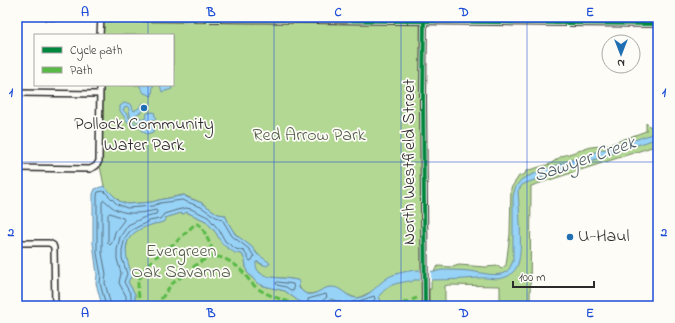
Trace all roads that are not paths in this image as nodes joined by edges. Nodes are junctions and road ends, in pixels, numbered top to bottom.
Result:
1 (47, 17) edge
2 (101, 17) edge
3 (424, 19) edge
4 (658, 24) edge
5 (100, 34) edge
6 (100, 86) edge
7 (17, 93) edge
8 (100, 94) junction
9 (17, 168) edge
10 (17, 242) edge
11 (55, 306) edge
12 (425, 306) edge

1 - 2 street
2 - 3 street
2 - 5 street
3 - 4 street
3 - 12 street, North Westfield Street
6 - 8 street
7 - 8 street
8 - 9 street
10 - 11 street

